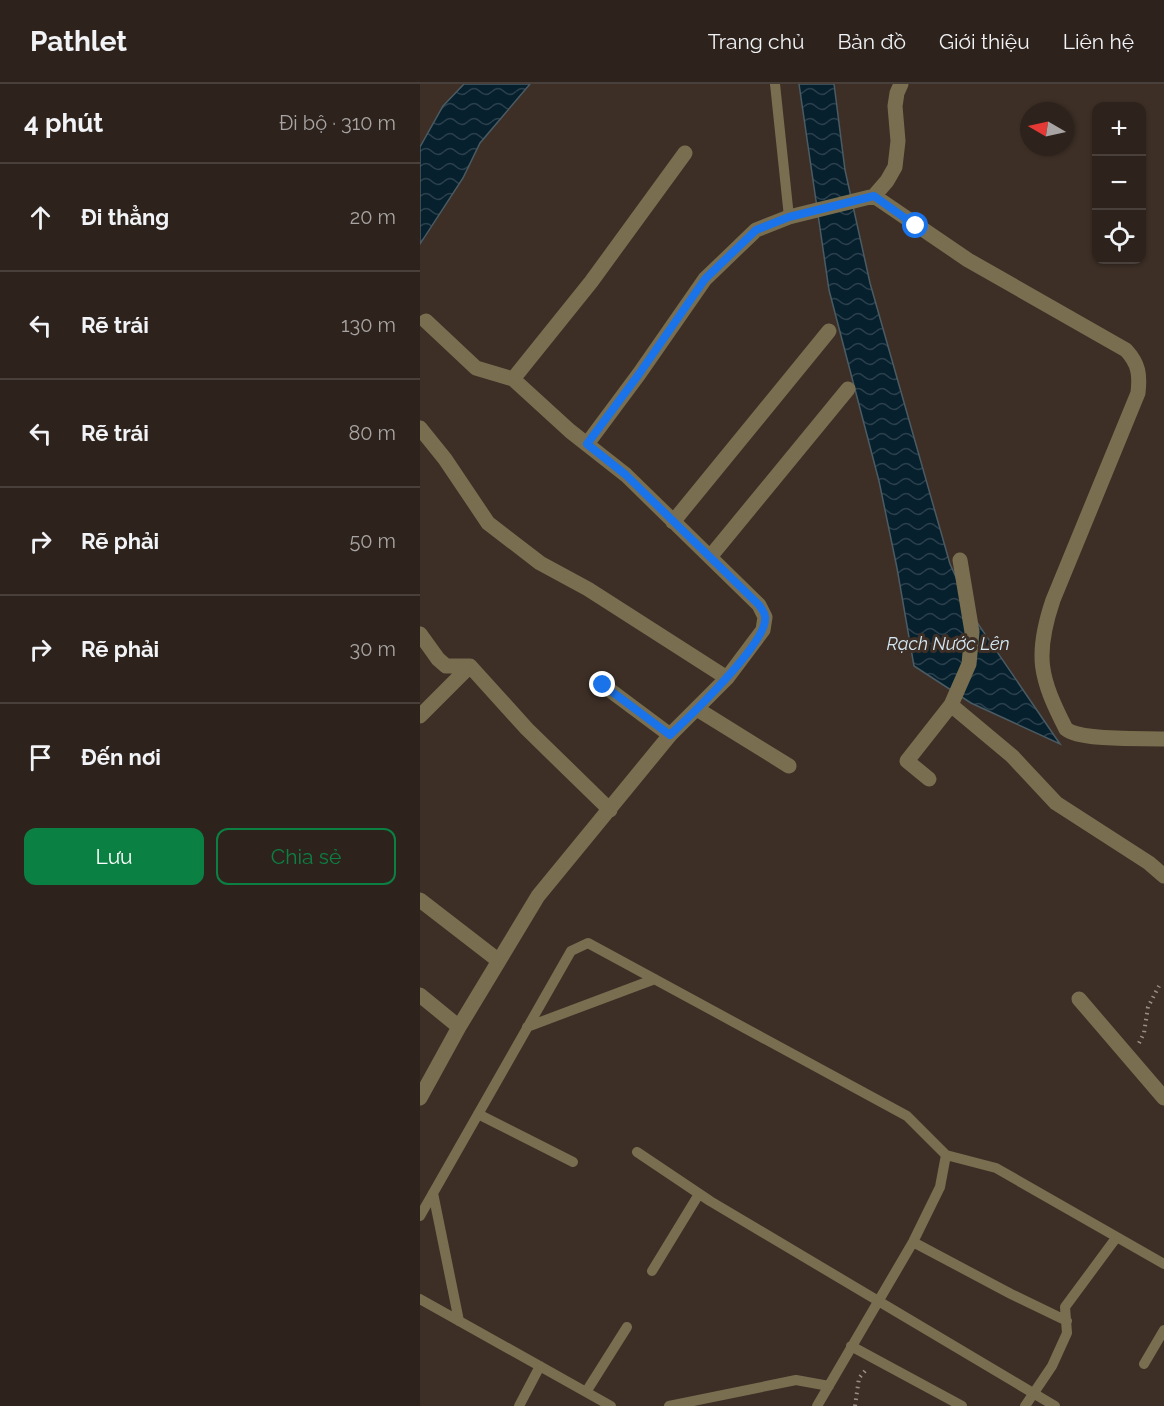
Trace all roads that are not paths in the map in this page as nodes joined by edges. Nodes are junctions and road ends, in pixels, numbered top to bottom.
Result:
1 (775, 84) edge
2 (901, 84) edge
3 (685, 153) dead end
4 (874, 196) junction
5 (795, 215) junction
6 (426, 321) dead end
7 (829, 331) dead end
8 (513, 379) junction
9 (848, 389) dead end
10 (420, 428) edge
11 (587, 444) junction
12 (425, 445) edge
13 (673, 522) junction
14 (710, 557) junction
15 (960, 560) dead end
16 (420, 634) edge
17 (470, 666) junction
18 (727, 678) junction
19 (603, 685) dead end
20 (951, 705) junction
21 (698, 709) junction
22 (420, 716) edge
23 (670, 735) junction
24 (1164, 739) edge
25 (789, 766) dead end
26 (929, 779) dead end
27 (610, 810) junction
28 (1164, 876) edge
29 (420, 900) edge
30 (499, 961) junction
31 (655, 979) junction
32 (420, 995) edge
33 (1079, 999) dead end
34 (459, 1027) junction
35 (527, 1027) junction
36 (420, 1098) edge
37 (1164, 1098) edge
38 (478, 1114) junction
39 (637, 1152) dead end
40 (946, 1155) junction
41 (573, 1162) dead end
42 (433, 1193) junction
43 (699, 1194) junction
44 (420, 1215) edge
45 (1116, 1238) junction
46 (913, 1242) junction
47 (1164, 1264) edge
48 (652, 1270) dead end
49 (420, 1299) edge
50 (878, 1301) junction
51 (459, 1321) junction
52 (1067, 1321) junction
53 (627, 1327) dead end
54 (1164, 1329) edge
55 (851, 1346) junction
56 (1144, 1364) dead end
57 (540, 1366) junction
58 (829, 1386) junction
59 (586, 1392) junction
60 (1033, 1394) junction
61 (519, 1406) edge
62 (611, 1406) edge
63 (669, 1406) edge
64 (817, 1406) edge
65 (962, 1406) edge
66 (1025, 1406) edge
67 (1055, 1406) edge

1 - 5 lane
2 - 4 street
3 - 8 street
4 - 5 street
4 - 24 street
5 - 11 street
6 - 8 street
7 - 13 street
8 - 11 street
9 - 14 street
10 - 12 street
11 - 13 street
12 - 18 street
13 - 14 street
14 - 18 street
15 - 20 street
16 - 17 street
17 - 22 street
17 - 27 street
18 - 21 street
19 - 23 street
20 - 26 street
20 - 28 street
21 - 23 street
21 - 25 street
23 - 27 street
27 - 30 street
29 - 30 street
30 - 34 street
31 - 35 lane
31 - 35 lane
31 - 40 lane
32 - 34 street
33 - 37 street
34 - 36 street
35 - 38 lane
38 - 41 lane
38 - 42 lane
39 - 43 lane
40 - 45 lane
40 - 46 lane
42 - 44 lane
42 - 51 lane
43 - 48 lane
43 - 50 lane
45 - 47 lane
45 - 52 lane
46 - 50 lane
46 - 52 lane
49 - 51 lane
50 - 55 lane
50 - 60 lane
51 - 57 lane
52 - 60 lane
53 - 59 lane
54 - 56 lane
55 - 58 lane
55 - 65 lane
57 - 59 lane
57 - 61 lane
58 - 63 lane
58 - 64 lane
59 - 62 lane
60 - 66 lane
60 - 67 lane

